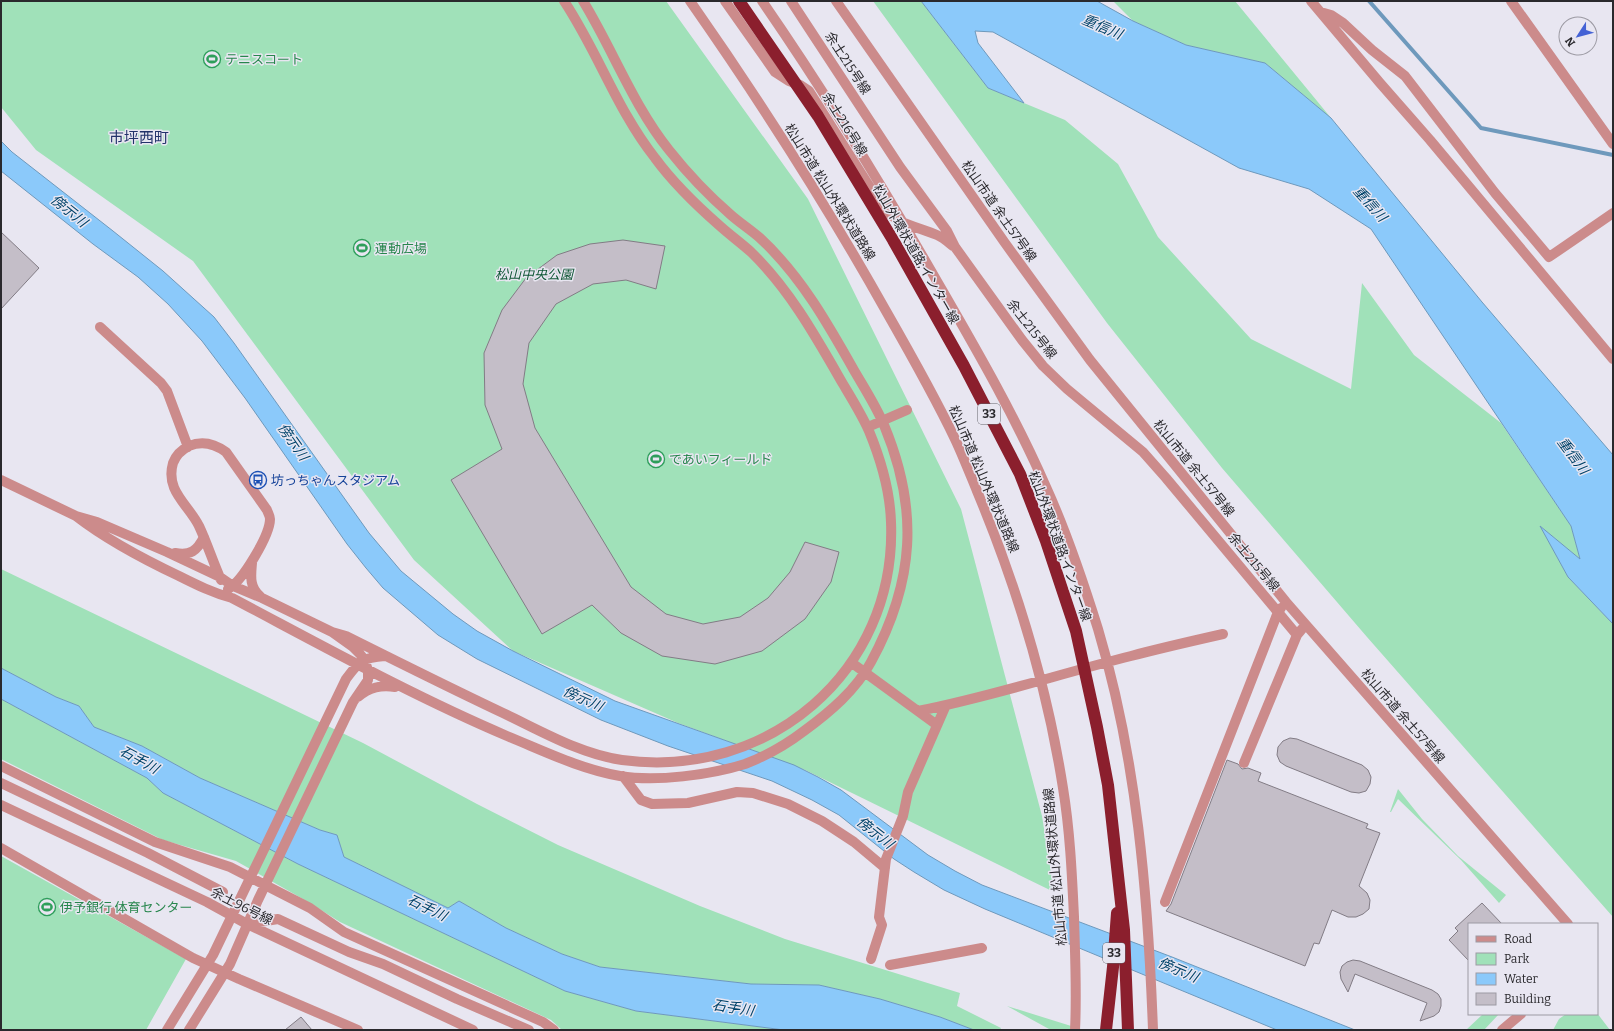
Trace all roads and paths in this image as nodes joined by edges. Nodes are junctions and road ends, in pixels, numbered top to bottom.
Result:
1 (564, 1) edge
2 (583, 1) edge
3 (690, 1) edge
4 (725, 1) edge
5 (739, 1) edge
6 (762, 1) edge
7 (791, 1) edge
8 (836, 1) edge
9 (1311, 1) edge
10 (1511, 1) edge
11 (1322, 13) junction
12 (1613, 144) edge
13 (1613, 213) edge
14 (955, 247) junction
15 (100, 327) dead end
16 (1613, 359) edge
17 (907, 410) dead end
18 (883, 421) junction
19 (868, 427) junction
20 (188, 447) junction
21 (1, 480) edge
22 (76, 516) junction
23 (204, 537) junction
24 (167, 552) junction
25 (252, 561) junction
26 (220, 578) junction
27 (231, 592) junction
28 (262, 598) junction
29 (1286, 602) junction
30 (1278, 612) junction
31 (1305, 625) junction
32 (332, 632) junction
33 (1223, 634) dead end
34 (1297, 634) junction
35 (332, 651) junction
36 (385, 656) junction
37 (360, 661) junction
38 (852, 663) junction
39 (368, 670) junction
40 (865, 673) junction
41 (346, 679) junction
42 (401, 688) junction
43 (353, 702) junction
44 (946, 705) junction
45 (918, 710) junction
46 (937, 725) junction
47 (1244, 763) dead end
48 (1, 766) edge
49 (623, 776) junction
50 (1, 784) edge
51 (1, 805) edge
52 (1, 848) edge
53 (886, 863) junction
54 (1119, 876) junction
55 (222, 892) dead end
56 (1165, 902) dead end
57 (232, 917) junction
58 (1567, 923) edge
59 (247, 924) junction
60 (982, 948) dead end
61 (871, 959) dead end
62 (890, 965) dead end
63 (1520, 1015) edge
64 (354, 1029) edge
65 (167, 1030) edge
66 (189, 1030) edge
67 (473, 1030) edge
68 (529, 1030) edge
69 (554, 1030) edge
70 (1075, 1030) edge
71 (1106, 1030) edge
72 (1128, 1030) edge
73 (1153, 1030) edge
74 (1502, 1030) edge

1 - 19 street
2 - 18 street
3 - 70 street, 松山市道 松山外環状道路線
4 - 14 street, 余土216号線
5 - 54 highway, 松山外環状道路;インター線 / 33
6 - 73 street
7 - 14 street, 余土215号線
8 - 29 street, 松山市道 余土57号線
9 - 11 street
10 - 12 street
11 - 13 street
11 - 16 street
14 - 30 street, 余土215号線
15 - 20 street
17 - 18 street
18 - 19 street
18 - 40 street
19 - 38 street
20 - 23 street
20 - 25 street
21 - 22 street
22 - 24 street
22 - 27 street
23 - 24 street
23 - 26 street
24 - 26 street
25 - 27 street
25 - 28 street
26 - 27 street
27 - 28 street
27 - 35 street
28 - 32 street
29 - 30 street
29 - 31 street, 松山市道 余土57号線
30 - 34 street, 余土215号線
30 - 56 street
31 - 34 street
31 - 58 street, 松山市道 余土57号線
32 - 36 street
32 - 37 street
33 - 44 street
34 - 47 street
35 - 37 street
35 - 41 street
36 - 37 street
36 - 38 street
37 - 39 street
37 - 41 street
38 - 40 street
39 - 42 street
39 - 43 street
40 - 45 street
40 - 49 street
41 - 57 street
42 - 43 street
42 - 49 street
43 - 59 street
44 - 45 street
44 - 46 street
45 - 46 street
46 - 53 street
48 - 69 street
49 - 53 street
50 - 55 street
51 - 57 street, 余土96号線
52 - 64 street
53 - 61 street
54 - 71 highway, 33
54 - 72 highway, 松山外環状道路;インター線 / 33
57 - 59 street, 余土96号線
57 - 65 street
59 - 66 street
59 - 67 street, 余土96号線
59 - 68 street
60 - 62 street
63 - 74 street

